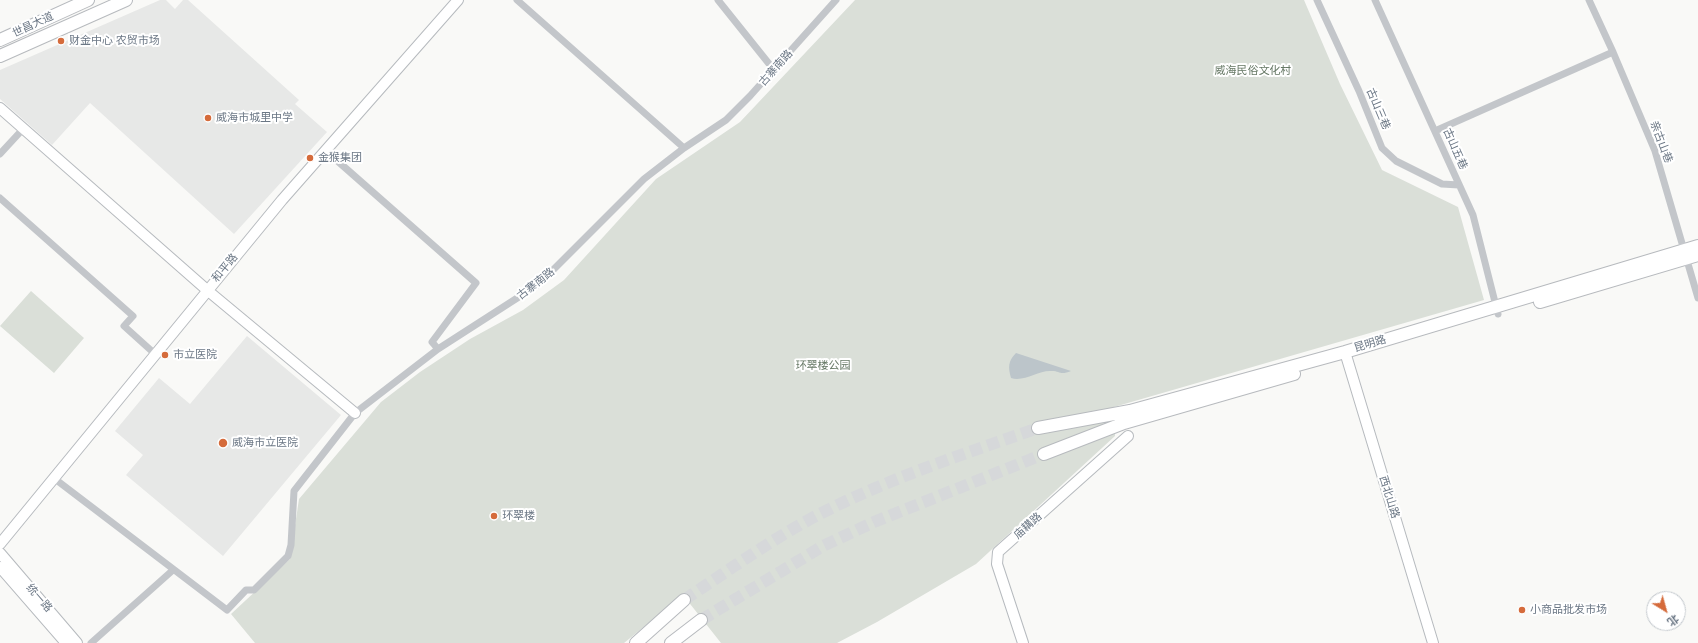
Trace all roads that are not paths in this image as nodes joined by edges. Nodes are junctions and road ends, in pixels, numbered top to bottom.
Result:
1 (88, 0) edge
2 (126, 0) edge
3 (458, 0) edge
4 (517, 0) edge
5 (718, 0) edge
6 (836, 0) edge
7 (1317, 0) edge
8 (1375, 0) edge
9 (1588, 0) edge
10 (0, 40) edge
11 (1613, 52) junction
12 (0, 56) edge
13 (774, 70) junction
14 (0, 108) edge
15 (23, 129) junction
16 (1435, 131) junction
17 (684, 148) junction
18 (325, 150) junction
19 (0, 154) edge
20 (1459, 185) junction
21 (0, 198) edge
22 (1698, 246) edge
23 (1690, 255) edge
24 (207, 290) junction
25 (1698, 298) edge
26 (1497, 310) junction
27 (438, 349) junction
28 (154, 354) junction
29 (1346, 355) junction
30 (355, 413) junction
31 (1038, 428) tunnel mouth
32 (1128, 436) dead end
33 (1044, 454) tunnel mouth
34 (55, 479) junction
35 (0, 544) edge
36 (0, 553) edge
37 (0, 567) edge
38 (173, 570) junction
39 (684, 600) tunnel mouth
40 (701, 620) tunnel mouth
41 (641, 642) edge
42 (66, 643) edge
43 (77, 643) edge
44 (91, 643) edge
45 (671, 643) edge
46 (1023, 643) edge
47 (1433, 643) edge

1 - 10 main road, 世昌大道
2 - 12 main road, 世昌大道
3 - 18 street, 和平路
4 - 17 street
5 - 13 street
6 - 13 street, 古寨南路
7 - 20 street, 古山三巷
8 - 16 street, 古山五巷
9 - 11 street, 亲古山巷
11 - 16 street
11 - 23 street, 亲古山巷
13 - 17 street, 古寨南路
14 - 15 street
15 - 19 street
15 - 24 street
16 - 20 street, 古山五巷
17 - 27 street, 古寨南路
18 - 24 street, 和平路
18 - 27 street
20 - 26 street, 古山五巷
21 - 28 street
22 - 23 main road, 昆明路
23 - 25 street, 亲古山巷
23 - 26 main road, 昆明路
24 - 28 street, 和平路
24 - 30 street
26 - 29 main road, 昆明路
27 - 30 street, 古寨南路
28 - 34 street, 和平路
29 - 31 main road, 昆明路
29 - 33 main road, 昆明路
29 - 47 street, 西北山路
30 - 38 street, 古寨南路
32 - 46 street, 庙耩路
34 - 35 street, 和平路
34 - 38 street
36 - 43 street, 统一路
37 - 42 street, 统一路
38 - 44 street
39 - 41 main road
40 - 45 main road

